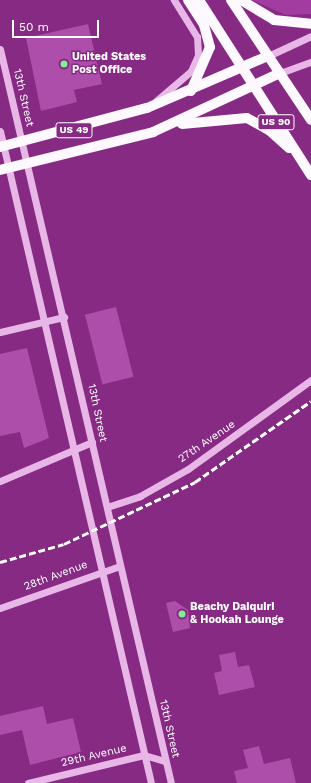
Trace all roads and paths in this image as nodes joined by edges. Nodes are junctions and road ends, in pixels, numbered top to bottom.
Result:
1 (174, 0) edge
2 (188, 0) edge
3 (199, 0) edge
4 (231, 0) edge
5 (241, 0) edge
6 (311, 24) edge
7 (311, 36) edge
8 (0, 49) edge
9 (268, 56) junction
10 (311, 62) edge
11 (242, 69) junction
12 (280, 73) junction
13 (253, 86) junction
14 (191, 90) junction
15 (147, 108) junction
16 (311, 120) edge
17 (168, 126) junction
18 (0, 131) edge
19 (22, 142) junction
20 (2, 147) edge
21 (300, 158) junction
22 (26, 164) junction
23 (4, 169) edge
24 (311, 175) edge
25 (64, 317) junction
26 (42, 322) junction
27 (0, 332) edge
28 (311, 380) edge
29 (92, 442) junction
30 (73, 450) junction
31 (0, 481) edge
32 (107, 507) junction
33 (120, 566) junction
34 (102, 570) junction
35 (0, 608) edge
36 (144, 755) junction
37 (165, 760) junction
38 (28, 783) edge
39 (150, 783) edge
40 (171, 783) edge

1 - 15 street
2 - 14 main road
3 - 11 main road, US 90
4 - 9 main road, US 90
5 - 6 main road
7 - 9 street
8 - 19 street, 13th Street
9 - 11 main road, US 49
9 - 12 main road, US 90
10 - 12 street
11 - 13 main road, US 90
11 - 14 main road, US 49
12 - 13 main road, US 49
12 - 16 main road, US 90
13 - 17 main road, US 49
13 - 21 main road, US 90
14 - 15 main road, US 49
15 - 19 main road, US 49
17 - 21 main road
17 - 22 main road, US 49
18 - 20 street
19 - 20 main road, US 49
19 - 22 street, 13th Street
20 - 23 street
21 - 24 main road, US 90
22 - 23 main road, US 49
22 - 25 street, 13th Street
23 - 26 street
25 - 26 street
25 - 29 street, 13th Street
26 - 27 street
26 - 30 street
28 - 32 street, 27th Avenue
29 - 30 street
29 - 32 street, 13th Street
30 - 31 street
30 - 34 street
32 - 33 street, 13th Street
33 - 34 street, 28th Avenue
33 - 37 street, 13th Street
34 - 35 street, 28th Avenue
34 - 36 street
36 - 37 street, 29th Avenue
36 - 38 street, 29th Avenue
36 - 39 street
37 - 40 street, 13th Street

